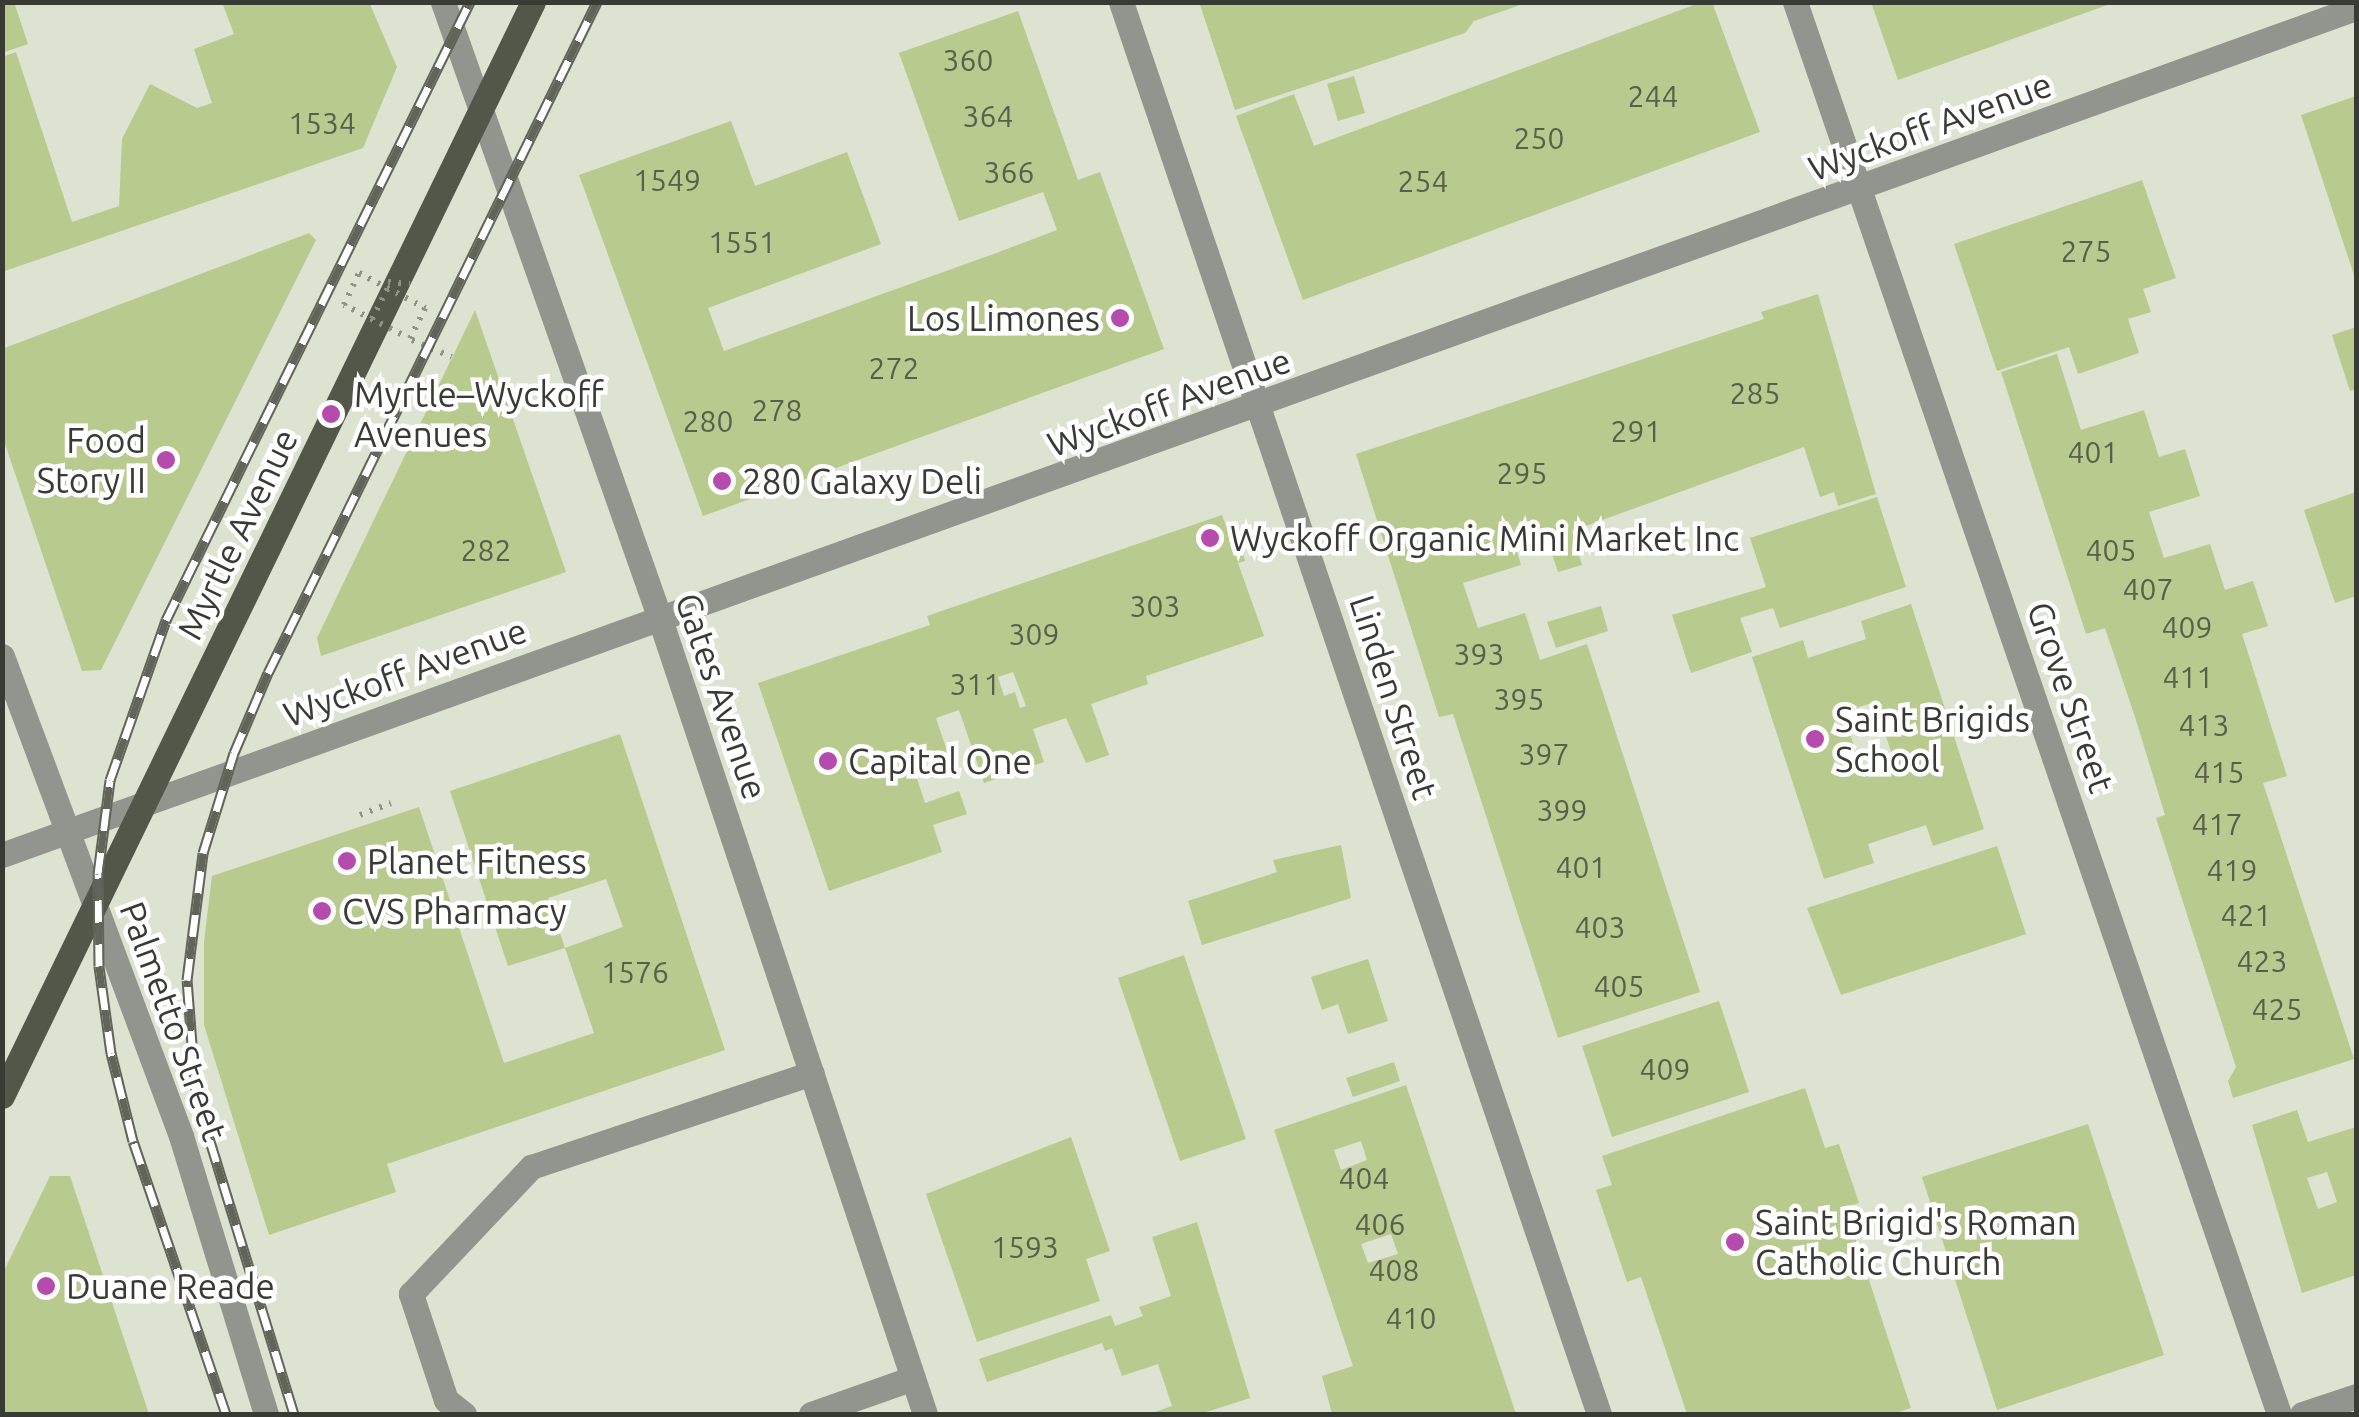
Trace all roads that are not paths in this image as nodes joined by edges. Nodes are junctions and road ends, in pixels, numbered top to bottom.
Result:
1 (443, 2) edge
2 (533, 2) edge
3 (1121, 2) edge
4 (1795, 2) edge
5 (2356, 8) edge
6 (480, 110) junction
7 (1860, 188) junction
8 (1262, 406) junction
9 (660, 619) junction
10 (2, 656) edge
11 (146, 801) junction
12 (67, 830) junction
13 (2, 855) edge
14 (95, 910) junction
15 (812, 1073) junction
16 (2, 1096) edge
17 (913, 1378) junction
18 (2356, 1396) edge
19 (266, 1414) edge
20 (464, 1414) edge
21 (811, 1414) edge
22 (925, 1414) edge
23 (1600, 1414) edge
24 (2279, 1414) edge
25 (2302, 1414) edge

1 - 6 street, Gates Avenue
2 - 6 main road, Myrtle Avenue
3 - 8 street, Linden Street
4 - 7 street, Grove Street
5 - 7 street, Wyckoff Avenue
6 - 9 street, Gates Avenue
6 - 11 main road, Myrtle Avenue
7 - 8 street, Wyckoff Avenue
7 - 24 street, Grove Street
8 - 9 street, Wyckoff Avenue
8 - 23 street, Linden Street
9 - 11 street, Wyckoff Avenue
9 - 15 street, Gates Avenue
10 - 12 street, Palmetto Street
11 - 12 street, Wyckoff Avenue
11 - 14 main road, Myrtle Avenue
12 - 13 street, Wyckoff Avenue
12 - 14 street, Palmetto Street
14 - 16 main road, Myrtle Avenue
14 - 19 street, Palmetto Street
15 - 17 street, Gates Avenue
15 - 20 street
17 - 21 street
17 - 22 street, Gates Avenue
18 - 25 street

